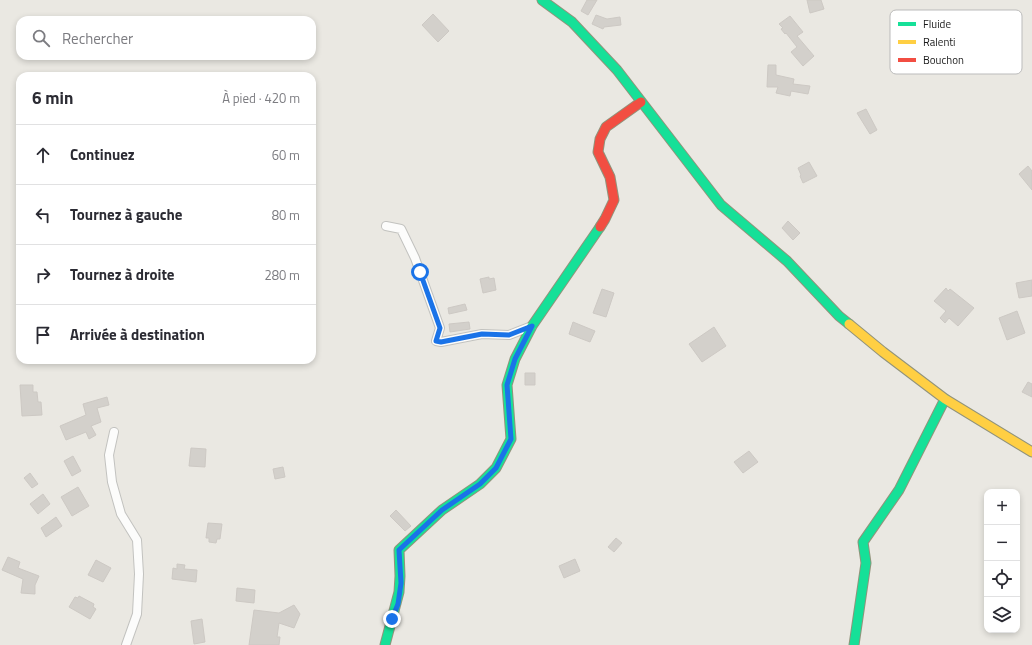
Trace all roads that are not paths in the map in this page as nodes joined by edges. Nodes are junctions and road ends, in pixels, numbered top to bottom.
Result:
1 (542, 0) edge
2 (641, 102) junction
3 (386, 226) dead end
4 (532, 326) junction
5 (945, 399) junction
6 (114, 432) dead end
7 (1032, 452) edge
8 (126, 645) edge
9 (385, 645) edge
10 (854, 645) edge

1 - 2 street
2 - 4 street
2 - 5 street
3 - 4 street
4 - 9 street
5 - 7 street
5 - 10 street
6 - 8 street

